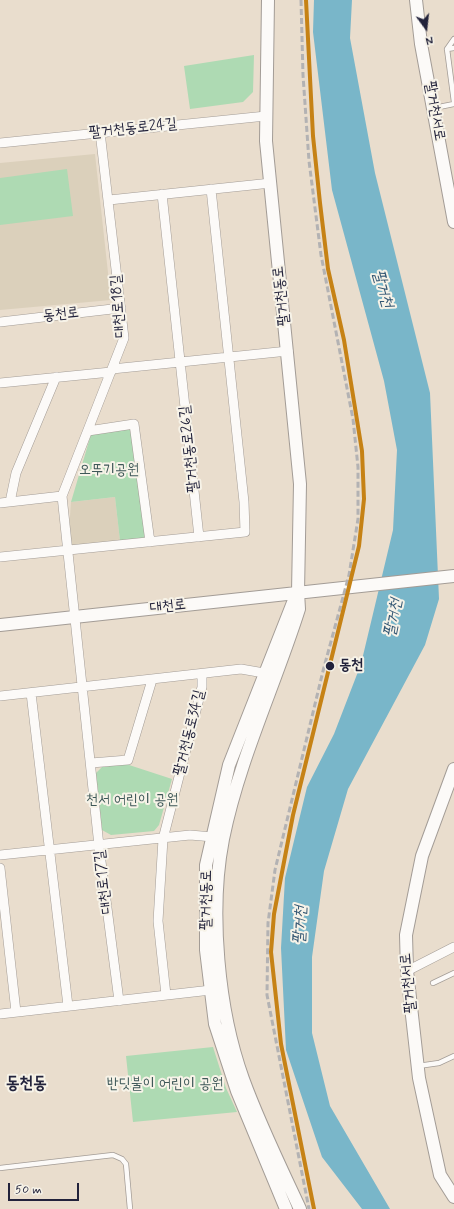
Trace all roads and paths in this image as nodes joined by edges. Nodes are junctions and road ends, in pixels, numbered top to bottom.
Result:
1 (268, 0) edge
2 (416, 0) edge
3 (454, 39) edge
4 (454, 48) edge
5 (447, 49) junction
6 (453, 88) edge
7 (454, 103) edge
8 (433, 108) junction
9 (266, 116) junction
10 (100, 132) junction
11 (0, 143) edge
12 (271, 183) junction
13 (211, 189) junction
14 (162, 194) junction
15 (109, 200) junction
16 (454, 222) edge
17 (121, 308) junction
18 (0, 322) edge
19 (288, 351) junction
20 (229, 357) junction
21 (180, 362) junction
22 (111, 370) junction
23 (56, 377) junction
24 (0, 383) edge
25 (88, 430) junction
26 (62, 496) junction
27 (10, 502) junction
28 (0, 503) edge
29 (199, 537) junction
30 (150, 542) junction
31 (68, 550) junction
32 (0, 557) edge
33 (454, 576) edge
34 (298, 592) junction
35 (75, 617) junction
36 (0, 625) edge
37 (264, 673) junction
38 (202, 674) junction
39 (152, 680) junction
40 (82, 688) junction
41 (31, 693) junction
42 (0, 696) edge
43 (91, 763) junction
44 (454, 769) edge
45 (213, 837) junction
46 (163, 839) junction
47 (99, 846) junction
48 (50, 850) junction
49 (0, 855) edge
50 (0, 868) edge
51 (454, 947) edge
52 (407, 971) junction
53 (454, 973) edge
54 (433, 983) dead end
55 (211, 990) junction
56 (166, 995) junction
57 (119, 1000) junction
58 (68, 1006) junction
59 (16, 1012) junction
60 (0, 1014) edge
61 (454, 1056) edge
62 (418, 1066) junction
63 (0, 1168) edge
64 (454, 1197) edge
65 (130, 1209) edge
66 (286, 1209) edge
67 (300, 1209) edge

1 - 9 main road, 팔거천동로
2 - 8 main road, 팔거천서로
3 - 5 lane
4 - 5 lane
5 - 6 lane
6 - 7 lane
7 - 8 lane
8 - 16 main road, 팔거천서로
9 - 10 street, 팔거천동로24길
9 - 12 main road, 팔거천동로
10 - 11 street, 팔거천동로24길
10 - 15 street, 대천로18길
12 - 13 street
12 - 19 main road, 팔거천동로
13 - 14 street
13 - 20 street
14 - 15 street
14 - 21 street, 팔거천동로26길
15 - 17 street, 대천로18길
17 - 18 street, 동천로
17 - 22 street, 대천로18길
19 - 20 street
19 - 34 main road, 팔거천동로
20 - 21 street
20 - 29 street
21 - 22 street
21 - 29 street, 팔거천동로26길
22 - 23 street
22 - 25 street, 대천로18길
23 - 24 street
23 - 27 street
25 - 26 street, 대천로18길
25 - 30 street
26 - 27 street
26 - 31 street, 대천로18길
27 - 28 street
29 - 30 street
30 - 31 street
31 - 32 street
31 - 35 street, 대천로18길
33 - 34 main road, 대천로
34 - 35 main road, 대천로
34 - 37 main road, 팔거천동로
34 - 67 main road, 팔거천동로
35 - 36 main road, 대천로
35 - 40 street, 대천로17길
37 - 38 street
37 - 45 main road, 팔거천동로
38 - 39 street
38 - 46 street, 팔거천동로34길
39 - 40 street
39 - 43 street
40 - 41 street
40 - 43 street, 대천로17길
41 - 42 street
41 - 48 street
43 - 47 street, 대천로17길
44 - 52 main road, 팔거천서로
45 - 46 street
45 - 55 main road, 팔거천동로
46 - 47 street
46 - 56 street, 팔거천동로34길
47 - 48 street
47 - 57 street, 대천로17길
48 - 49 street
48 - 58 street
50 - 59 street
51 - 52 street
52 - 62 main road, 팔거천서로
53 - 54 lane
55 - 56 street
55 - 66 main road, 팔거천동로
56 - 57 street
57 - 58 street
58 - 59 street
59 - 60 street
61 - 62 lane
62 - 64 main road, 팔거천서로
63 - 65 lane

